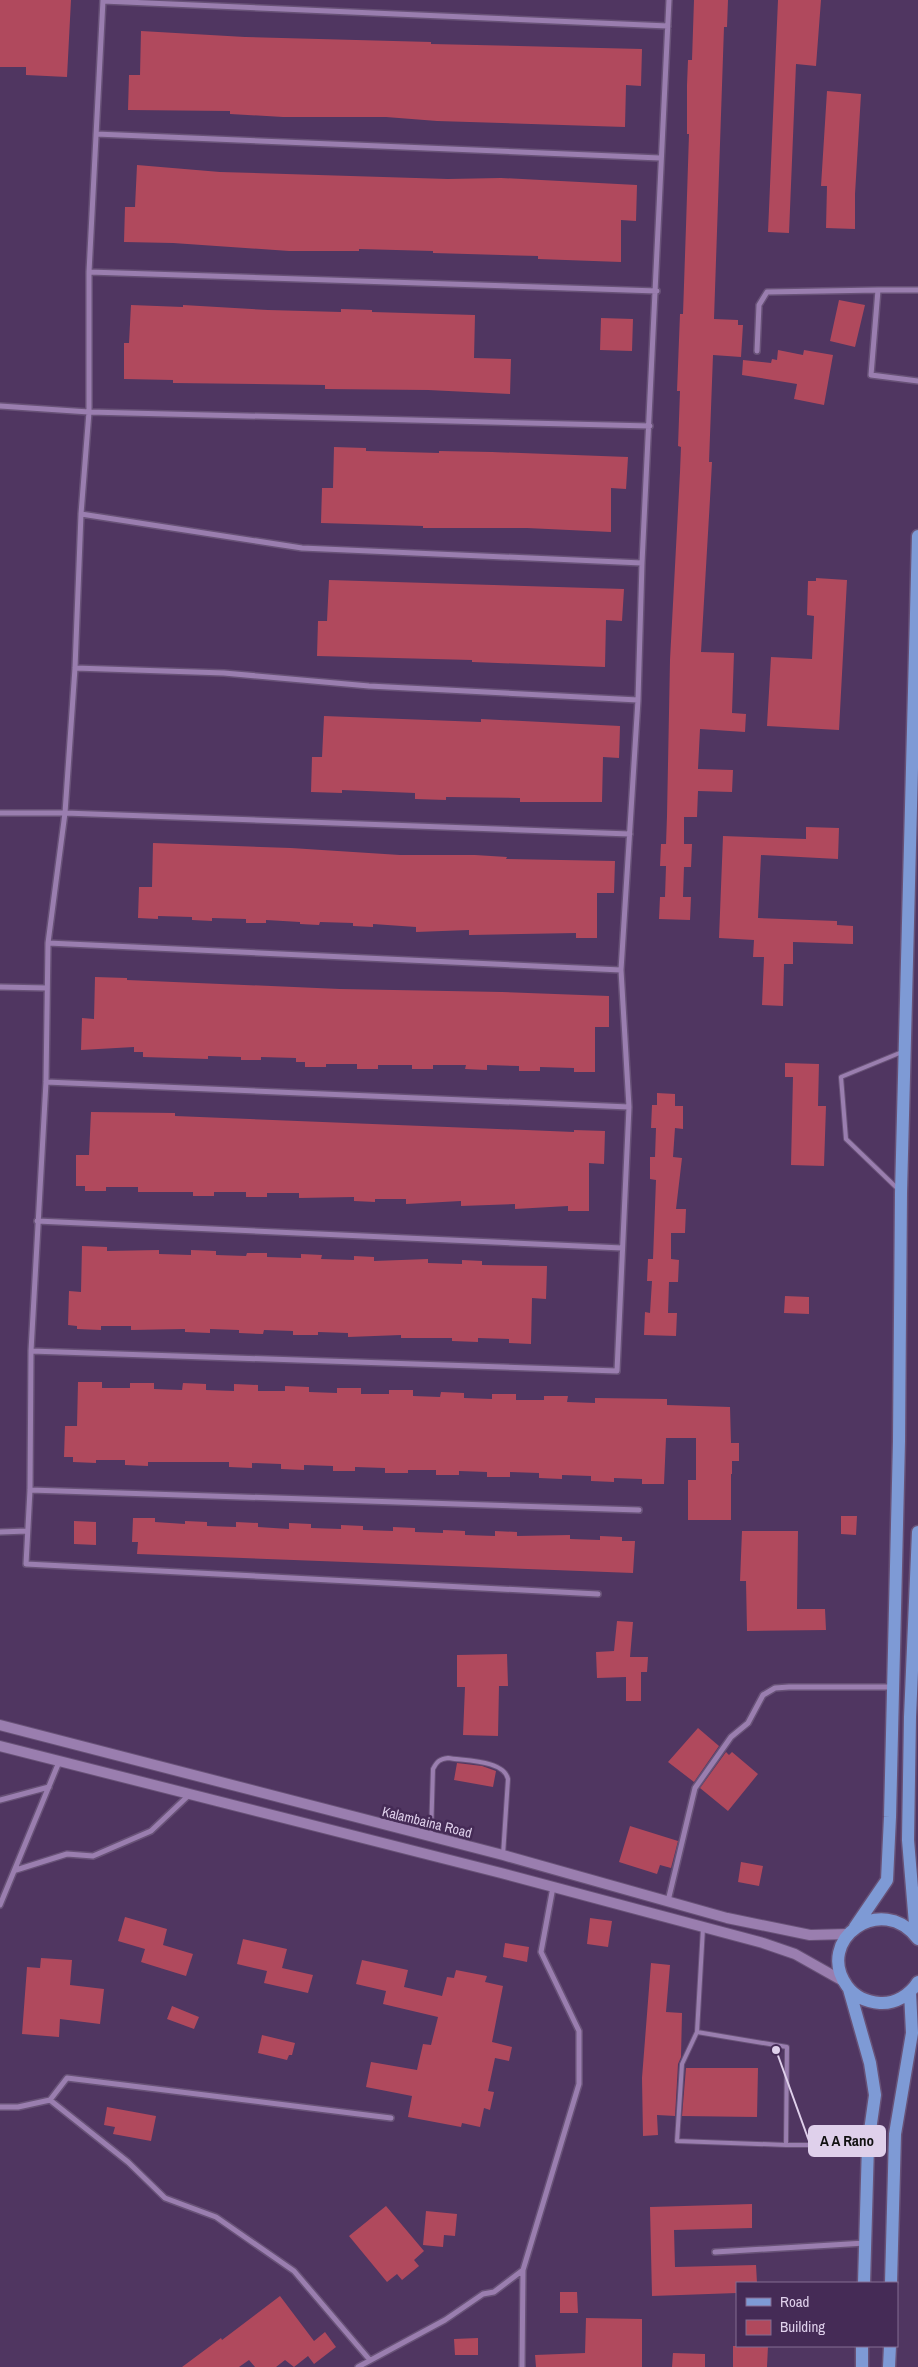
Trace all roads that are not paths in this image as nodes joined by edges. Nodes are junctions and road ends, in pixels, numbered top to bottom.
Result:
1 (669, 0) edge
2 (103, 1) edge
3 (668, 26) junction
4 (96, 134) junction
5 (660, 158) junction
6 (89, 272) junction
7 (878, 290) junction
8 (918, 290) edge
9 (657, 291) junction
10 (757, 351) dead end
11 (918, 381) edge
12 (0, 406) edge
13 (90, 412) junction
14 (650, 426) junction
15 (81, 514) junction
16 (918, 536) edge
17 (642, 563) junction
18 (75, 668) junction
19 (638, 700) junction
20 (0, 813) edge
21 (65, 813) junction
22 (630, 834) junction
23 (48, 943) junction
24 (621, 970) junction
25 (0, 987) edge
26 (47, 988) junction
27 (906, 1050) junction
28 (46, 1082) junction
29 (629, 1106) junction
30 (901, 1192) junction
31 (37, 1221) junction
32 (622, 1248) junction
33 (31, 1351) junction
34 (30, 1490) junction
35 (639, 1510) dead end
36 (27, 1531) junction
37 (0, 1532) edge
38 (918, 1532) edge
39 (598, 1594) dead end
40 (917, 1595) edge
41 (894, 1687) junction
42 (0, 1725) edge
43 (0, 1746) edge
44 (59, 1762) junction
45 (49, 1787) junction
46 (189, 1795) junction
47 (0, 1800) edge
48 (431, 1837) junction
49 (503, 1855) junction
50 (16, 1870) junction
51 (553, 1888) junction
52 (668, 1901) junction
53 (0, 1904) edge
54 (703, 1928) junction
55 (851, 1931) junction
56 (917, 1938) edge
57 (846, 1985) junction
58 (915, 1987) edge
59 (697, 2032) junction
60 (50, 2100) junction
61 (0, 2107) edge
62 (391, 2118) dead end
63 (868, 2145) junction
64 (786, 2146) junction
65 (865, 2243) junction
66 (715, 2252) dead end
67 (524, 2270) junction
68 (864, 2282) edge
69 (891, 2282) edge
70 (862, 2347) edge
71 (890, 2347) edge
72 (369, 2359) junction
73 (358, 2367) edge
74 (522, 2367) edge
75 (862, 2367) edge
76 (889, 2367) edge

1 - 3 street
2 - 3 street
2 - 4 street
3 - 5 street
4 - 5 street
4 - 6 street
5 - 9 street
6 - 9 street
6 - 13 street
7 - 8 street
7 - 10 street
7 - 11 street
9 - 14 street
12 - 13 street
13 - 14 street
13 - 15 street
14 - 17 street
15 - 17 street
15 - 18 street
16 - 27 main road
17 - 19 street
18 - 19 street
18 - 21 street
19 - 22 street
20 - 21 street
21 - 22 street
21 - 23 street
22 - 24 street
23 - 24 street
23 - 26 street
24 - 29 street
25 - 26 street
26 - 28 street
27 - 30 main road
27 - 30 lane
28 - 29 street
28 - 31 street
29 - 32 street
30 - 41 main road
31 - 32 street
31 - 33 street
32 - 33 street
33 - 34 street
34 - 35 street
34 - 36 street
36 - 37 street
36 - 39 street
38 - 40 main road
40 - 56 main road
41 - 52 street
41 - 55 main road
42 - 48 main road, Kalambaina Road
43 - 44 main road
44 - 45 street
44 - 46 main road
45 - 47 street
45 - 50 street
46 - 50 street
46 - 51 main road
48 - 49 main road, Kalambaina Road
48 - 49 lane
49 - 52 main road, Kalambaina Road
50 - 53 street
51 - 54 main road
51 - 67 street
52 - 55 main road, Kalambaina Road
54 - 57 main road
54 - 59 lane
55 - 56 main road
55 - 57 main road
57 - 58 main road
57 - 63 main road
58 - 69 main road
59 - 64 lane
59 - 64 lane
60 - 61 street
60 - 62 street
60 - 72 street
63 - 64 lane
63 - 65 main road
65 - 66 street
65 - 68 main road
67 - 72 street
67 - 74 street
70 - 75 main road
71 - 76 main road
72 - 73 street

